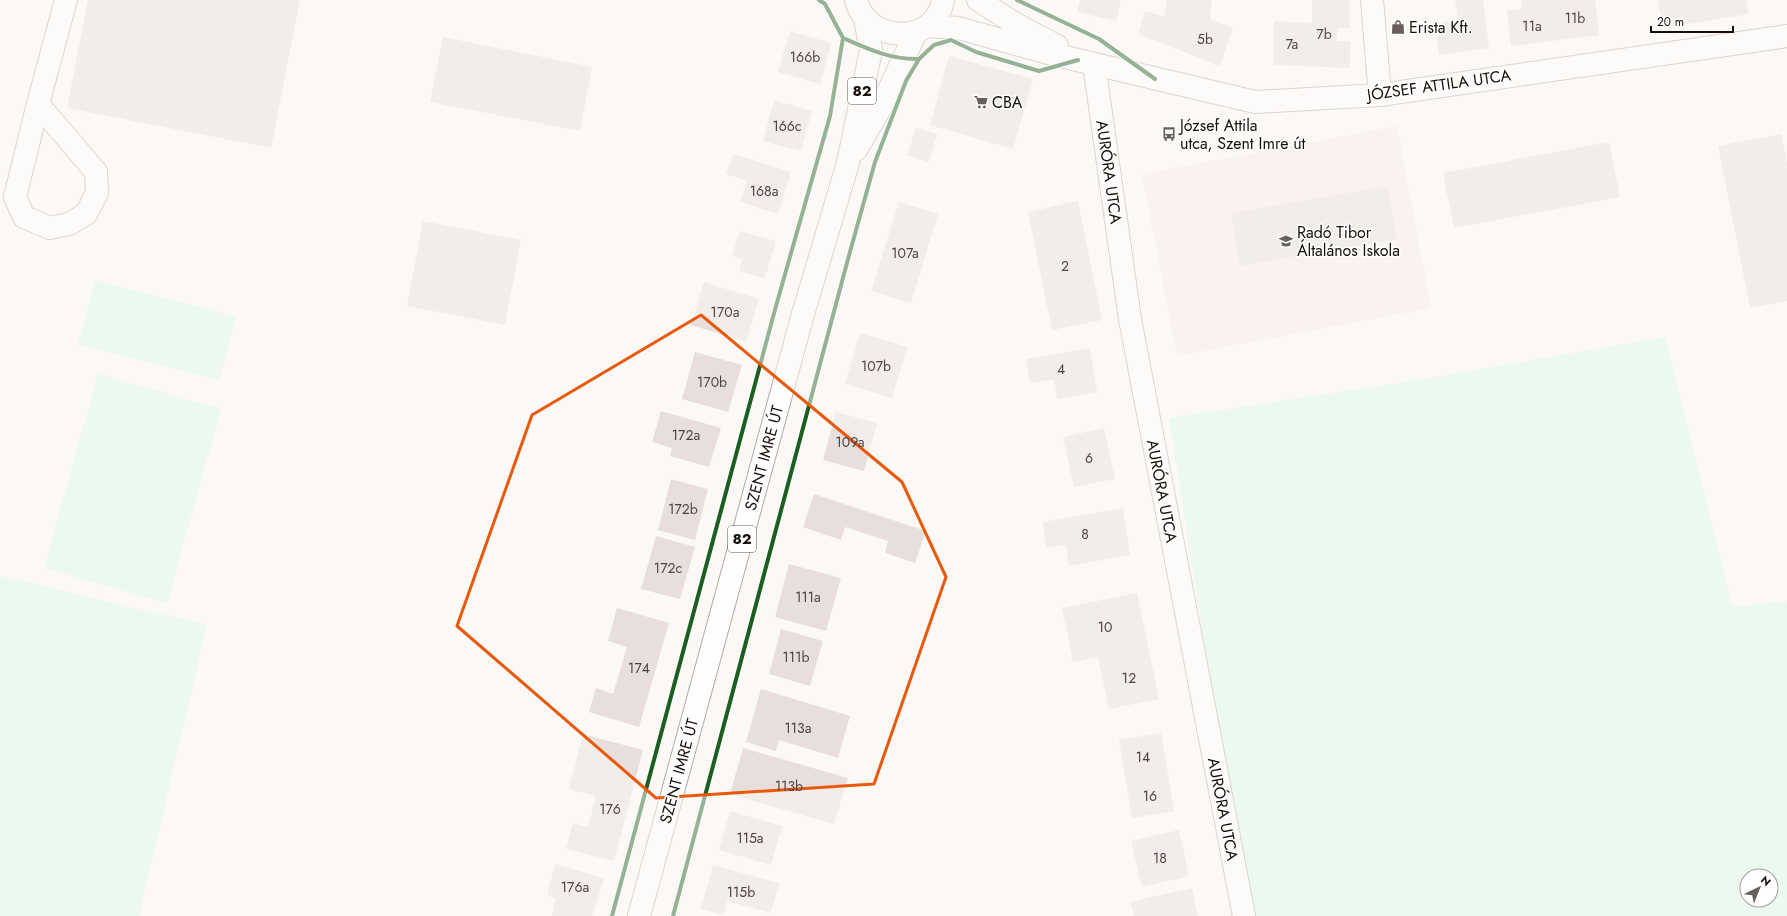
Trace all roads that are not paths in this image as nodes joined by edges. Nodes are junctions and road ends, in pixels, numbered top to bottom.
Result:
1 (66, 0) edge
2 (943, 0) edge
3 (978, 0) edge
4 (1372, 0) edge
5 (856, 6) edge
6 (921, 29) junction
7 (1787, 36) edge
8 (1094, 64) junction
9 (1380, 95) junction
10 (38, 104) junction
11 (848, 163) junction
12 (639, 916) edge
13 (1244, 916) edge

1 - 10 street
2 - 6 street, 82
3 - 8 street, JÓZSEF ATTILA UTCA
4 - 9 street
5 - 6 street, 82
5 - 11 street, SZENT IMRE ÚT / 82
6 - 8 street, JÓZSEF ATTILA UTCA
6 - 11 street, SZENT IMRE ÚT / 82
7 - 9 street, JÓZSEF ATTILA UTCA
8 - 9 street, JÓZSEF ATTILA UTCA
8 - 13 street, AURÓRA UTCA
10 - 10 street
11 - 12 street, SZENT IMRE ÚT / 82

